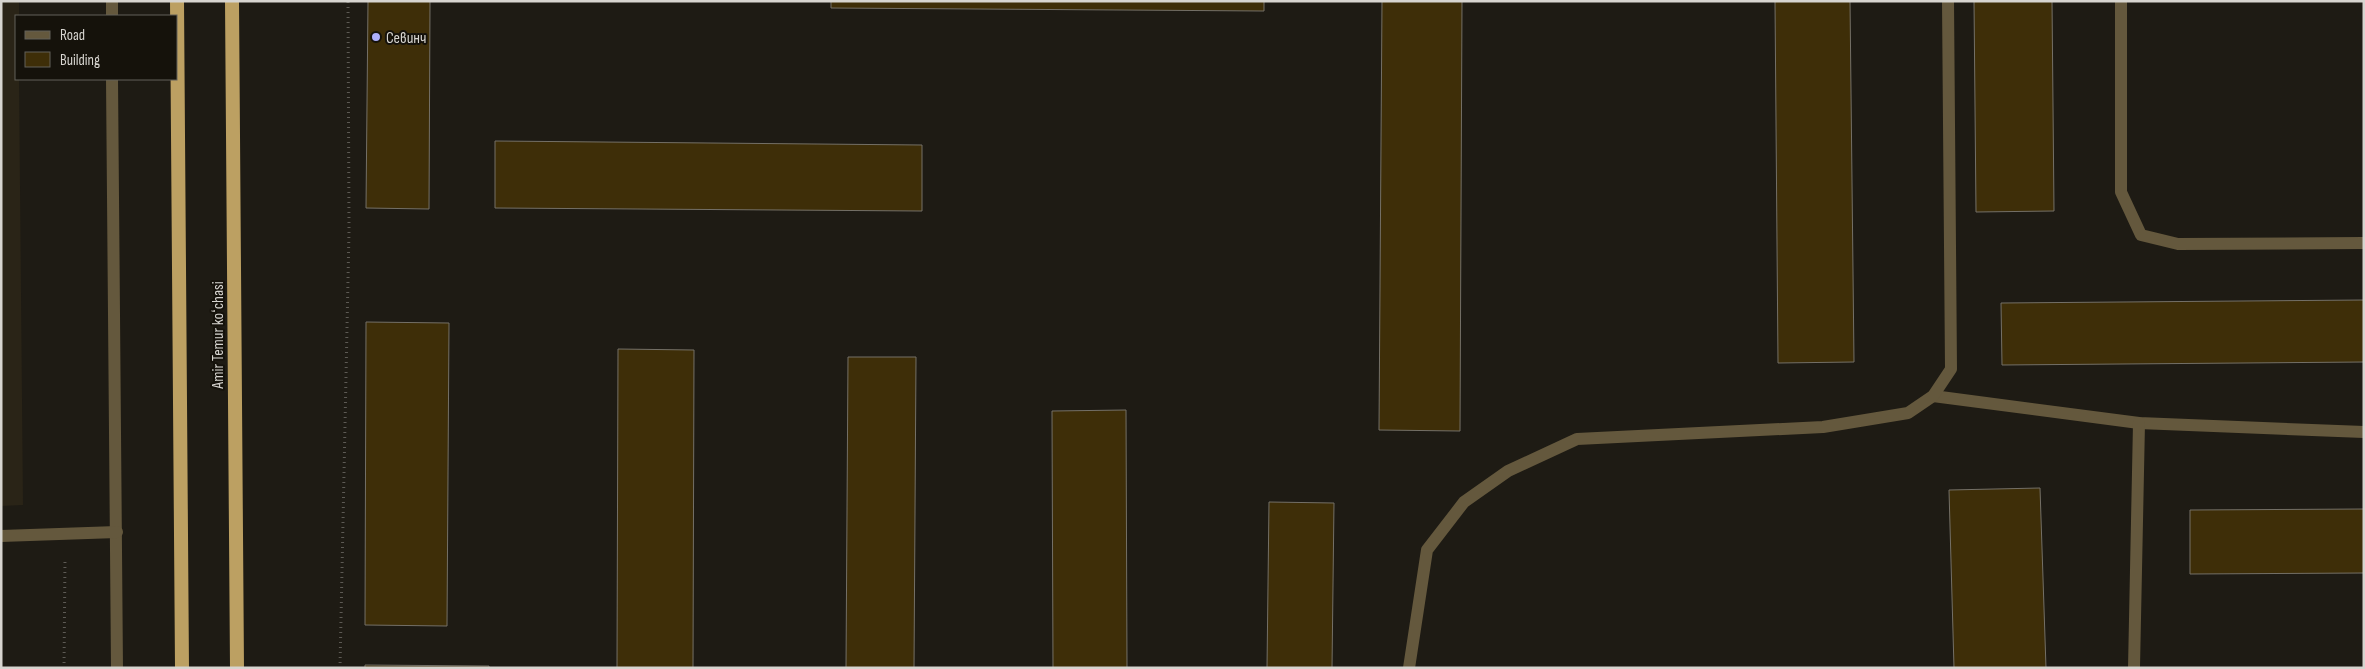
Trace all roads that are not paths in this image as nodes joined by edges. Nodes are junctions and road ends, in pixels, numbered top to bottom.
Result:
1 (112, 1) edge
2 (177, 1) edge
3 (232, 1) edge
4 (1948, 1) edge
5 (2121, 1) edge
6 (112, 15) edge
7 (177, 15) edge
8 (112, 80) edge
9 (178, 80) edge
10 (2364, 243) edge
11 (1933, 396) junction
12 (2139, 423) junction
13 (2364, 432) edge
14 (117, 532) junction
15 (1, 536) edge
16 (117, 668) edge
17 (182, 668) edge
18 (237, 668) edge
19 (1409, 668) edge
20 (2134, 668) edge

1 - 6 street
2 - 7 highway
3 - 18 highway, Amir Temur koʻchasi
4 - 11 street
5 - 10 street
8 - 14 street
9 - 17 highway
11 - 12 street
11 - 19 street
12 - 13 street
12 - 20 street
14 - 15 street
14 - 16 street

